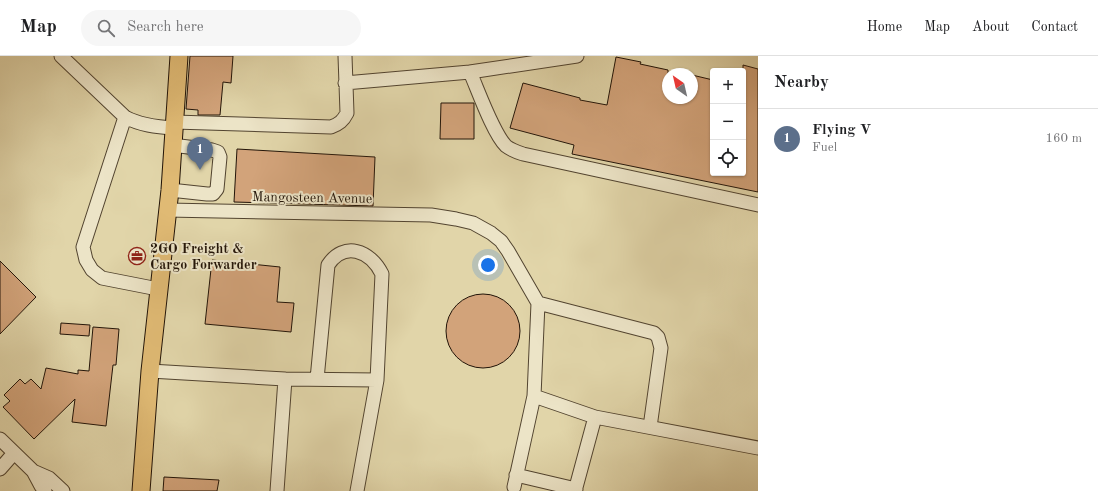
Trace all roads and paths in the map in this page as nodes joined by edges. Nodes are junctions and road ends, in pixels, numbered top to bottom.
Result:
1 (61, 56) edge
2 (179, 56) edge
3 (344, 56) edge
4 (578, 56) edge
5 (470, 72) junction
6 (345, 82) junction
7 (125, 117) junction
8 (173, 132) junction
9 (170, 190) junction
10 (758, 205) edge
11 (167, 210) junction
12 (158, 289) junction
13 (538, 303) junction
14 (150, 371) junction
15 (285, 379) junction
16 (317, 379) junction
17 (377, 380) junction
18 (534, 396) junction
19 (596, 417) junction
20 (650, 427) junction
21 (0, 439) edge
22 (758, 448) edge
23 (14, 453) junction
24 (0, 469) edge
25 (33, 471) junction
26 (576, 490) edge
27 (45, 491) edge
28 (63, 491) edge
29 (141, 491) edge
30 (277, 491) edge
31 (357, 491) edge

1 - 7 street
2 - 8 main road
3 - 6 street
4 - 5 street
5 - 6 street
5 - 10 street
6 - 8 street
7 - 8 street
7 - 12 street
8 - 9 main road
8 - 9 street
9 - 11 main road
11 - 12 main road
11 - 13 street, Mangosteen Avenue
12 - 14 main road
13 - 18 street
13 - 20 street
14 - 15 street
14 - 29 main road
15 - 16 street
15 - 30 street
16 - 17 street
16 - 17 street
17 - 31 street
18 - 19 street
18 - 26 street
19 - 20 street
19 - 26 street
20 - 22 street
21 - 23 street
23 - 24 street
23 - 25 street
25 - 27 street
25 - 28 street

